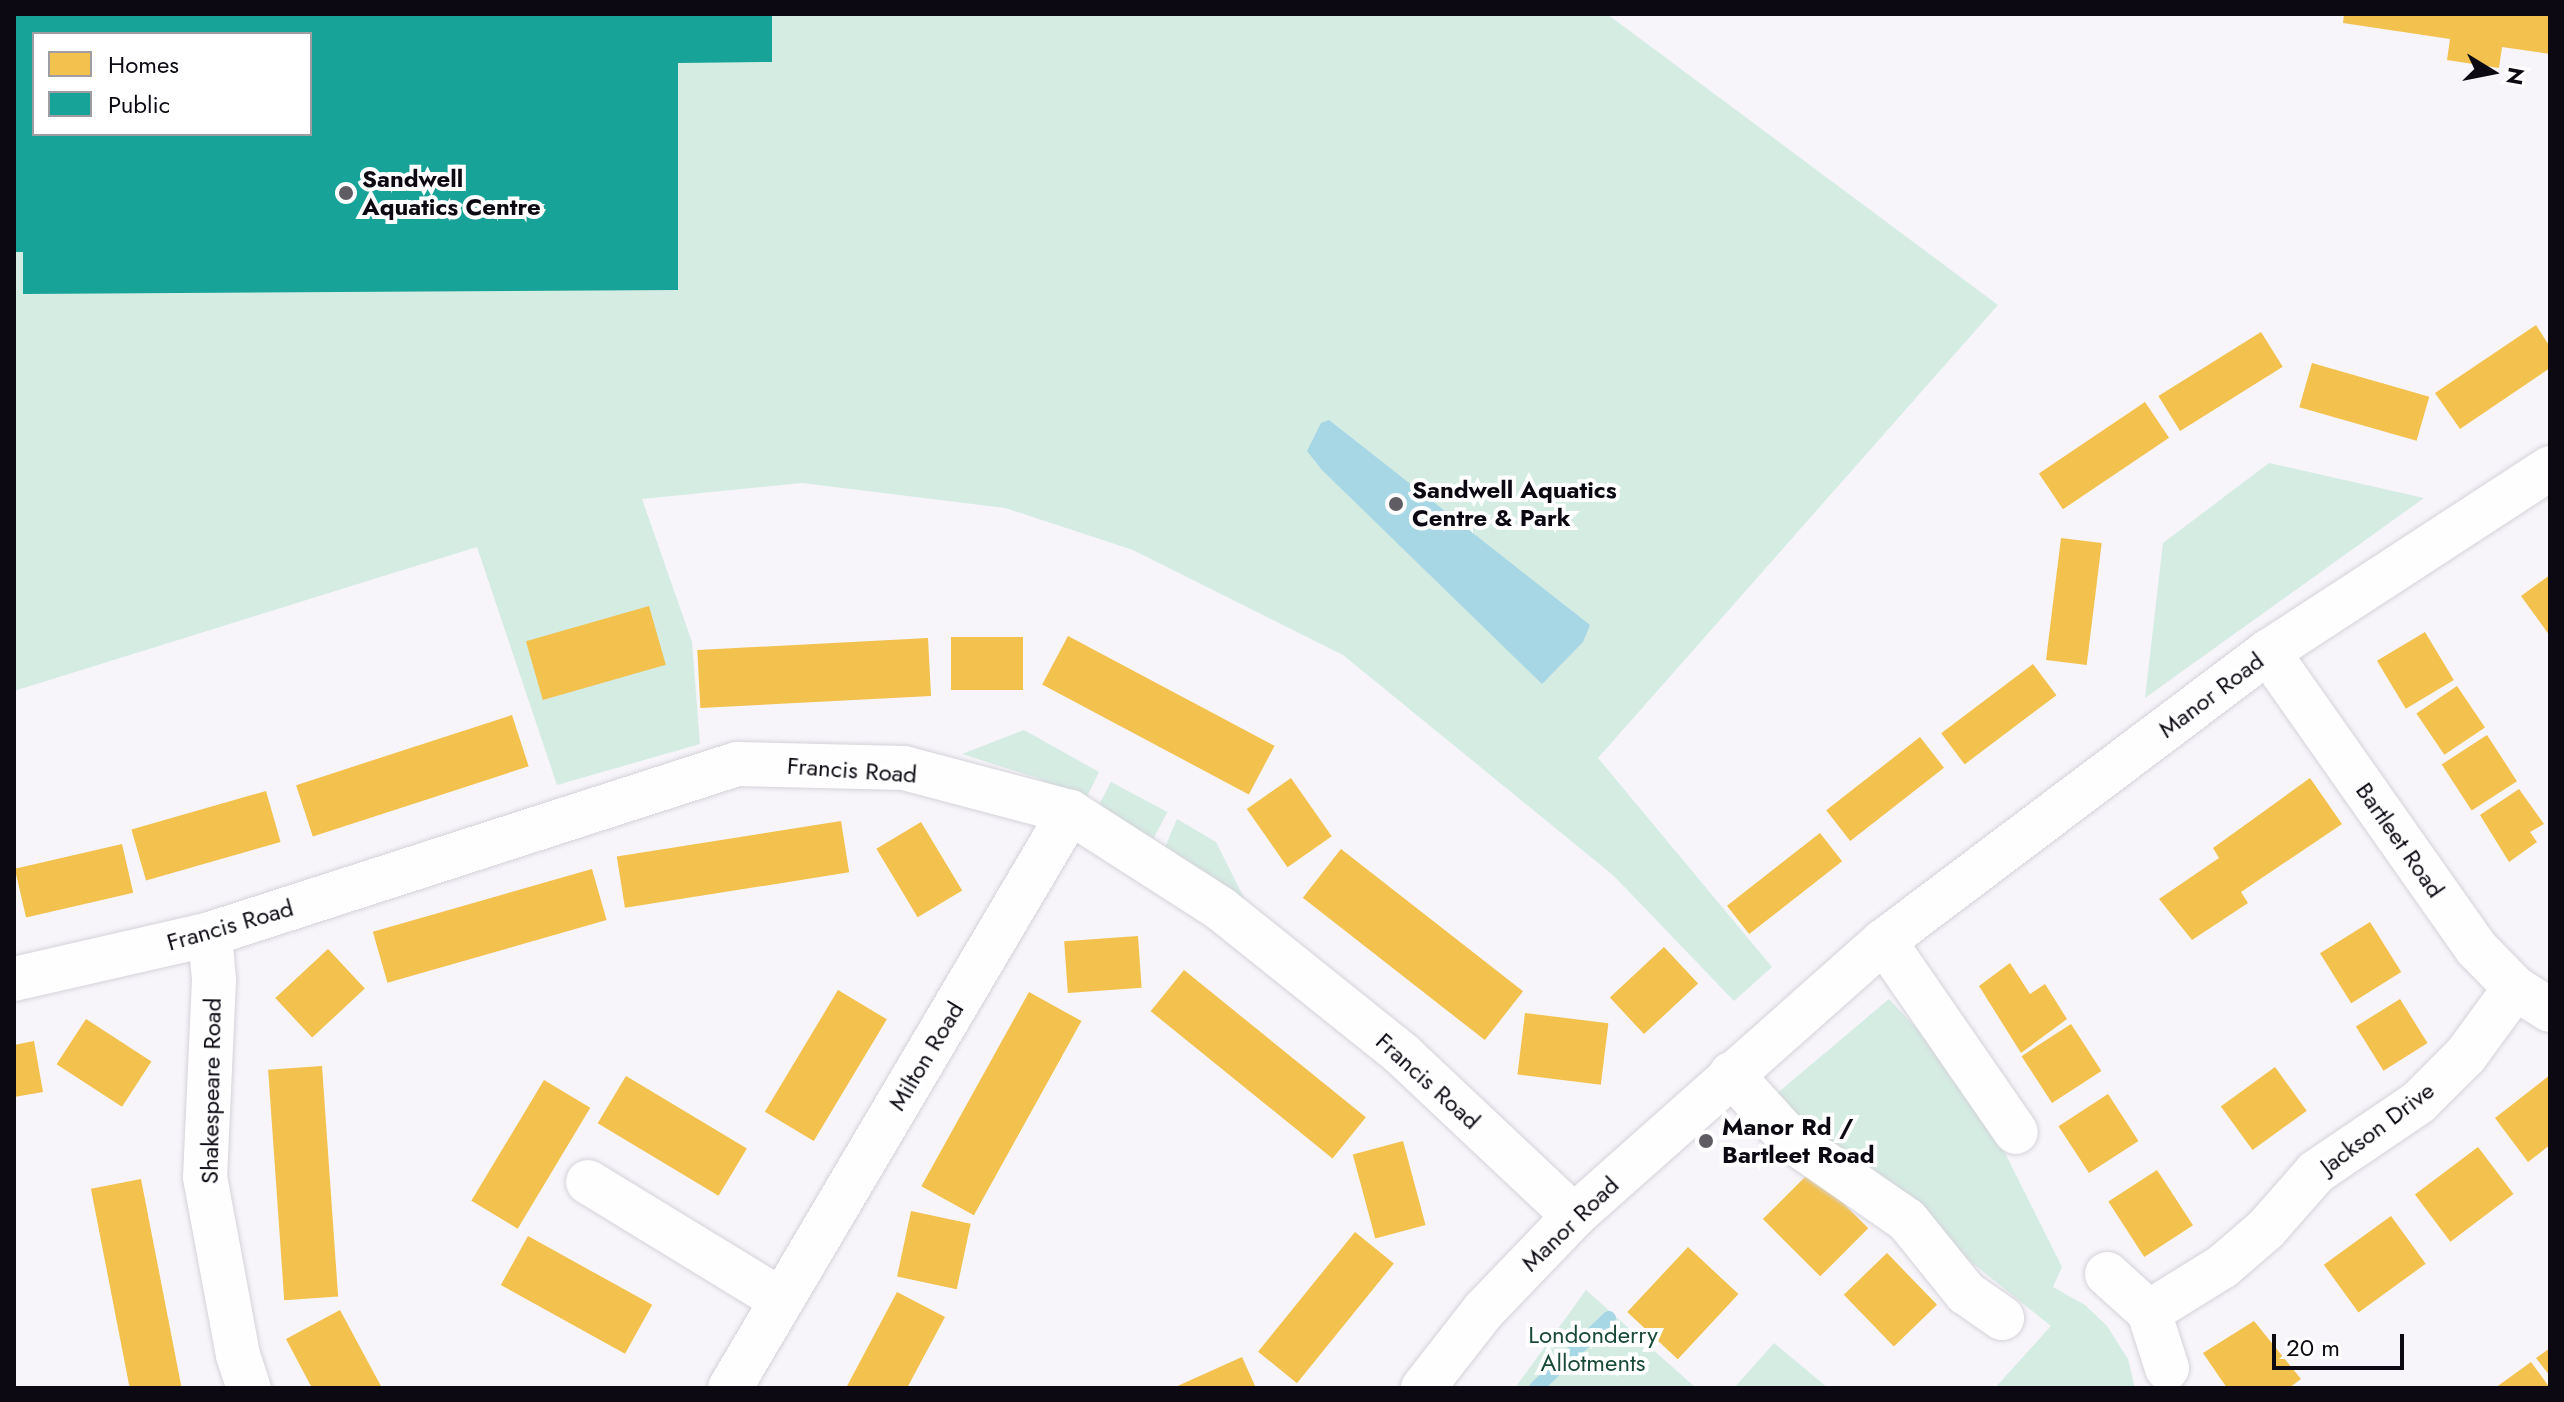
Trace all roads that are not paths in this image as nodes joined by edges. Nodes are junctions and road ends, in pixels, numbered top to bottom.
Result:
1 (2550, 468) edge
2 (2268, 652) junction
3 (1070, 812) junction
4 (210, 934) junction
5 (1884, 941) junction
6 (14, 979) edge
7 (2532, 999) edge
8 (1731, 1074) junction
9 (2016, 1132) dead end
10 (588, 1182) dead end
11 (1574, 1216) junction
12 (2107, 1274) dead end
13 (781, 1300) junction
14 (2149, 1312) junction
15 (2002, 1318) dead end
16 (2167, 1368) dead end
17 (249, 1388) edge
18 (730, 1388) edge
19 (1423, 1388) edge

1 - 2 street, Manor Road
2 - 5 street, Manor Road
2 - 7 street, Bartleet Road
3 - 4 street, Francis Road
3 - 11 street, Francis Road
3 - 13 street, Milton Road
4 - 6 street, Francis Road
4 - 17 street, Shakespeare Road
5 - 8 street, Manor Road
5 - 9 street
7 - 14 street, Jackson Drive
8 - 11 street, Manor Road
8 - 15 street
10 - 13 street
11 - 19 street, Manor Road
12 - 14 street
13 - 18 street, Milton Road
14 - 16 street

